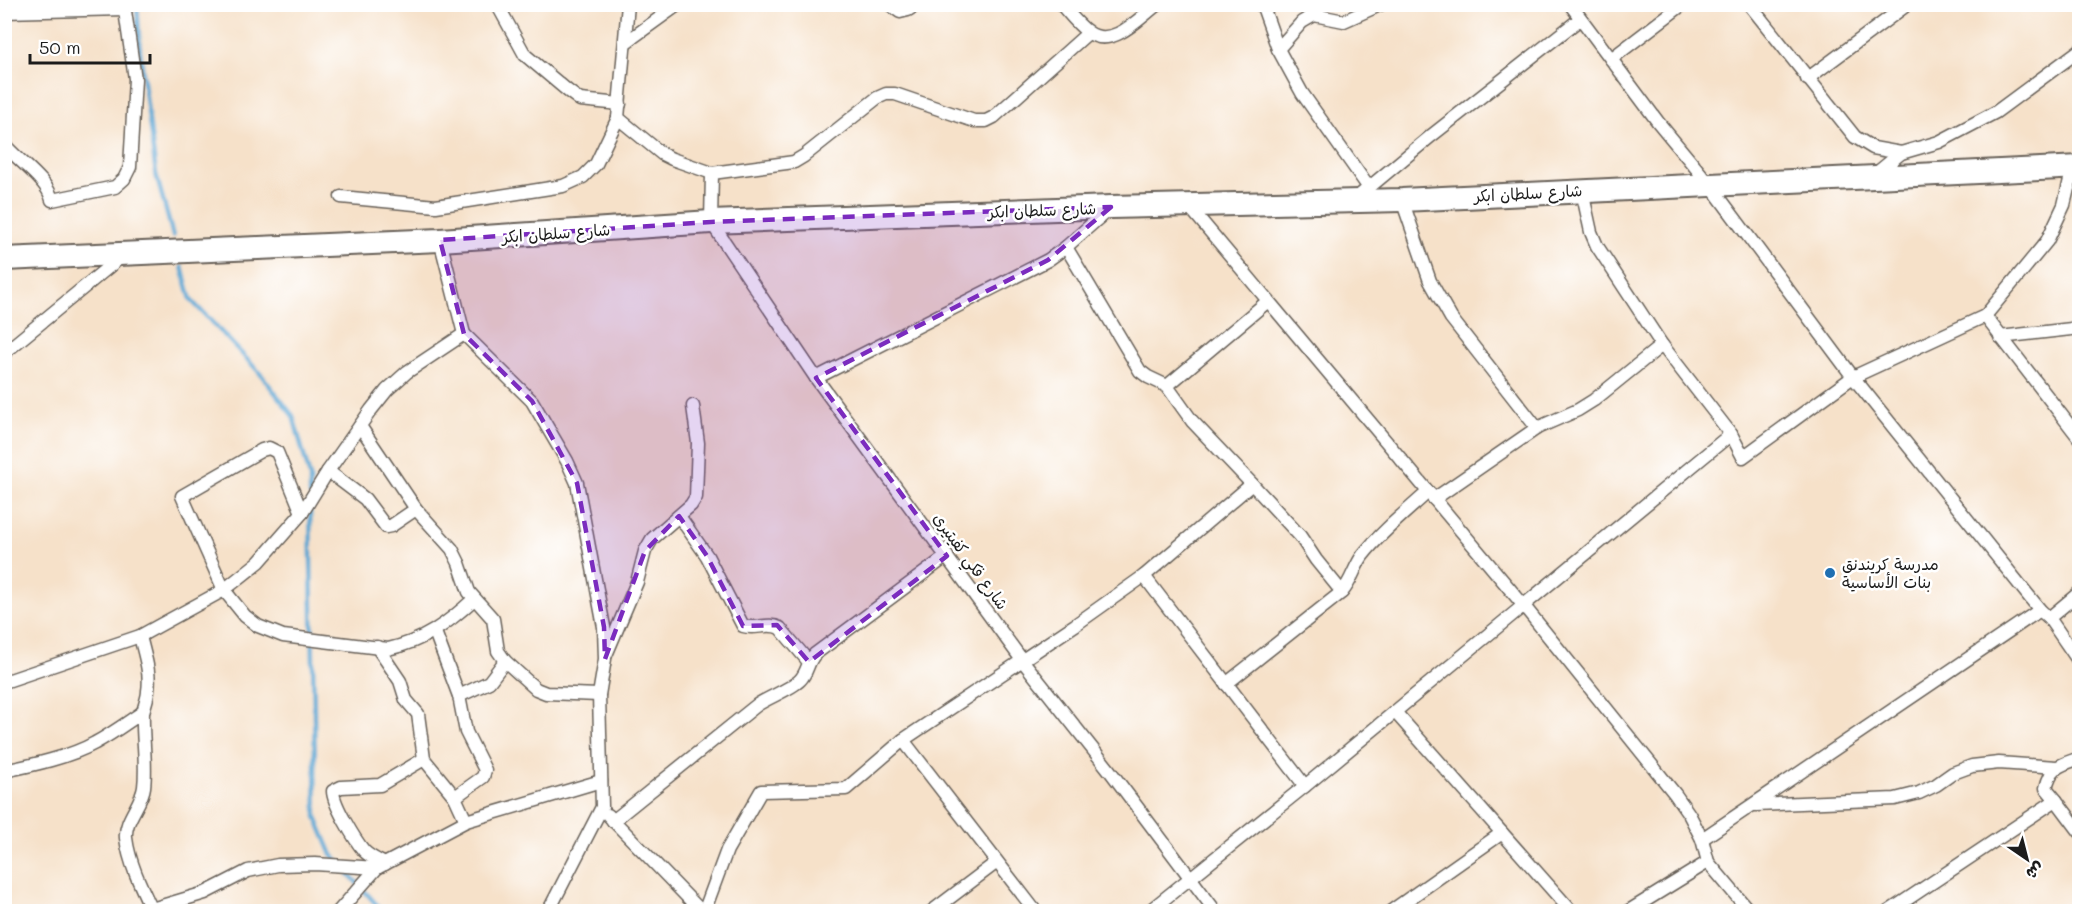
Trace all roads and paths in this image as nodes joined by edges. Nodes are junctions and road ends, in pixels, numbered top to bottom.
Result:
1 (497, 4) edge
2 (628, 4) edge
3 (679, 4) edge
4 (889, 4) edge
5 (917, 4) edge
6 (1060, 4) edge
7 (1158, 4) edge
8 (1262, 4) edge
9 (1382, 4) edge
10 (1570, 4) edge
11 (1683, 4) edge
12 (1749, 4) edge
13 (1908, 4) edge
14 (123, 6) edge
15 (1326, 10) edge
16 (4, 12) edge
17 (1580, 19) junction
18 (1088, 33) junction
19 (625, 43) junction
20 (1278, 49) junction
21 (2079, 50) edge
22 (1611, 59) junction
23 (1807, 79) junction
24 (620, 104) junction
25 (618, 118) junction
26 (4, 144) edge
27 (1901, 153) junction
28 (2076, 167) edge
29 (712, 173) junction
30 (1869, 178) junction
31 (1710, 185) junction
32 (1582, 190) junction
33 (1361, 195) junction
34 (341, 197) dead end
35 (1402, 200) junction
36 (1188, 205) junction
37 (1111, 207) junction
38 (711, 222) junction
39 (440, 240) junction
40 (1066, 247) junction
41 (125, 254) junction
42 (4, 259) edge
43 (1268, 301) junction
44 (1985, 316) junction
45 (2079, 328) edge
46 (464, 334) junction
47 (2000, 337) junction
48 (1662, 345) junction
49 (4, 353) edge
50 (1853, 377) junction
51 (816, 378) junction
52 (1167, 386) junction
53 (693, 406) dead end
54 (360, 426) junction
55 (1537, 428) junction
56 (1731, 434) junction
57 (2079, 439) edge
58 (328, 471) junction
59 (1252, 484) junction
60 (1431, 496) junction
61 (416, 508) junction
62 (302, 513) junction
63 (679, 516) junction
64 (946, 556) junction
65 (1144, 576) junction
66 (224, 590) junction
67 (1342, 592) junction
68 (2079, 592) edge
69 (474, 599) junction
70 (1524, 606) junction
71 (2044, 614) junction
72 (435, 632) junction
73 (140, 636) junction
74 (377, 647) junction
75 (605, 659) junction
76 (505, 660) junction
77 (1022, 660) junction
78 (808, 662) junction
79 (2079, 663) edge
80 (4, 682) edge
81 (1226, 684) junction
82 (599, 695) junction
83 (459, 696) junction
84 (143, 712) junction
85 (1395, 712) junction
86 (903, 740) junction
87 (2079, 758) edge
88 (424, 759) junction
89 (2056, 767) junction
90 (4, 771) edge
91 (601, 781) junction
92 (1305, 786) junction
93 (455, 797) junction
94 (2056, 800) junction
95 (1755, 805) junction
96 (602, 807) junction
97 (466, 821) junction
98 (613, 821) junction
99 (2079, 832) edge
100 (1502, 833) junction
101 (1702, 839) junction
102 (997, 862) junction
103 (1708, 862) junction
104 (381, 866) junction
105 (1191, 878) junction
106 (150, 911) edge
107 (338, 912) edge
108 (548, 912) edge
109 (703, 912) edge
110 (931, 912) edge
111 (1036, 912) edge
112 (1148, 912) edge
113 (1216, 912) edge
114 (1390, 912) edge
115 (1572, 912) edge
116 (1627, 912) edge
117 (1750, 912) edge
118 (1888, 912) edge

1 - 24 street
2 - 19 street
3 - 19 street
4 - 5 street
6 - 18 street
7 - 18 street
8 - 20 street
9 - 15 street
10 - 17 street
11 - 22 street
12 - 23 street
13 - 23 street
14 - 16 street
14 - 26 street
15 - 20 street
17 - 22 street
17 - 33 street
18 - 29 street
19 - 24 street
20 - 33 street
21 - 27 street
22 - 31 street
23 - 27 street
24 - 25 street
25 - 29 street
25 - 34 street
27 - 30 street
28 - 30 highway, شارع سلطان ابكر
28 - 44 street
29 - 38 street
30 - 31 highway, شارع سلطان ابكر
31 - 32 highway, شارع سلطان ابكر
31 - 50 street
32 - 35 highway, شارع سلطان ابكر
32 - 48 street
33 - 35 highway, شارع سلطان ابكر
33 - 36 highway, شارع سلطان ابكر
35 - 55 street
36 - 37 highway, شارع سلطان ابكر
36 - 43 street
37 - 38 highway, شارع سلطان ابكر
37 - 40 street
38 - 39 highway, شارع سلطان ابكر
38 - 51 street, شارع فكي كفيتيرى
39 - 41 highway, شارع سلطان ابكر
39 - 46 street
40 - 51 street
40 - 52 street
41 - 42 highway, شارع سلطان ابكر
41 - 49 street
43 - 52 street
43 - 60 street
44 - 47 street
44 - 50 street
45 - 47 street
46 - 54 street
46 - 75 street
47 - 57 street
48 - 55 street
48 - 56 street
50 - 56 street
50 - 71 street
51 - 64 street, شارع فكي كفيتيرى
52 - 59 street
53 - 63 street
54 - 58 street
54 - 61 street
55 - 60 street
56 - 70 street
58 - 61 street
58 - 62 street
59 - 65 street
59 - 67 street
60 - 67 street
60 - 70 street
61 - 69 street
62 - 66 street
62 - 66 street
63 - 75 street
63 - 78 street
64 - 77 street, شارع فكي كفيتيرى
64 - 78 street
65 - 77 street
65 - 81 street
66 - 73 street
66 - 74 street
67 - 81 street
68 - 71 street
69 - 72 street
69 - 76 street
70 - 85 street
70 - 101 street
71 - 79 street
71 - 95 street
72 - 74 street
72 - 83 street
73 - 80 street
73 - 84 street
74 - 88 street
75 - 82 street
76 - 82 street
76 - 83 street
77 - 86 street
77 - 105 street, شارع فكي كفيتيرى
78 - 98 street
81 - 92 street
82 - 91 street
83 - 93 street
84 - 90 street
84 - 106 street
85 - 92 street
85 - 100 street
86 - 102 street
86 - 109 street
87 - 89 street
88 - 93 street
88 - 104 street
89 - 94 street
89 - 95 street
91 - 96 street
91 - 97 street
92 - 105 street
93 - 97 street
94 - 99 street
94 - 118 street
95 - 101 street
96 - 98 street
96 - 108 street
97 - 104 street
98 - 109 street
100 - 114 street
100 - 115 street
101 - 103 street
102 - 110 street
102 - 111 street
103 - 116 street
103 - 117 street
104 - 106 street
104 - 107 street
105 - 112 street
105 - 113 street, شارع فكي كفيتيرى

